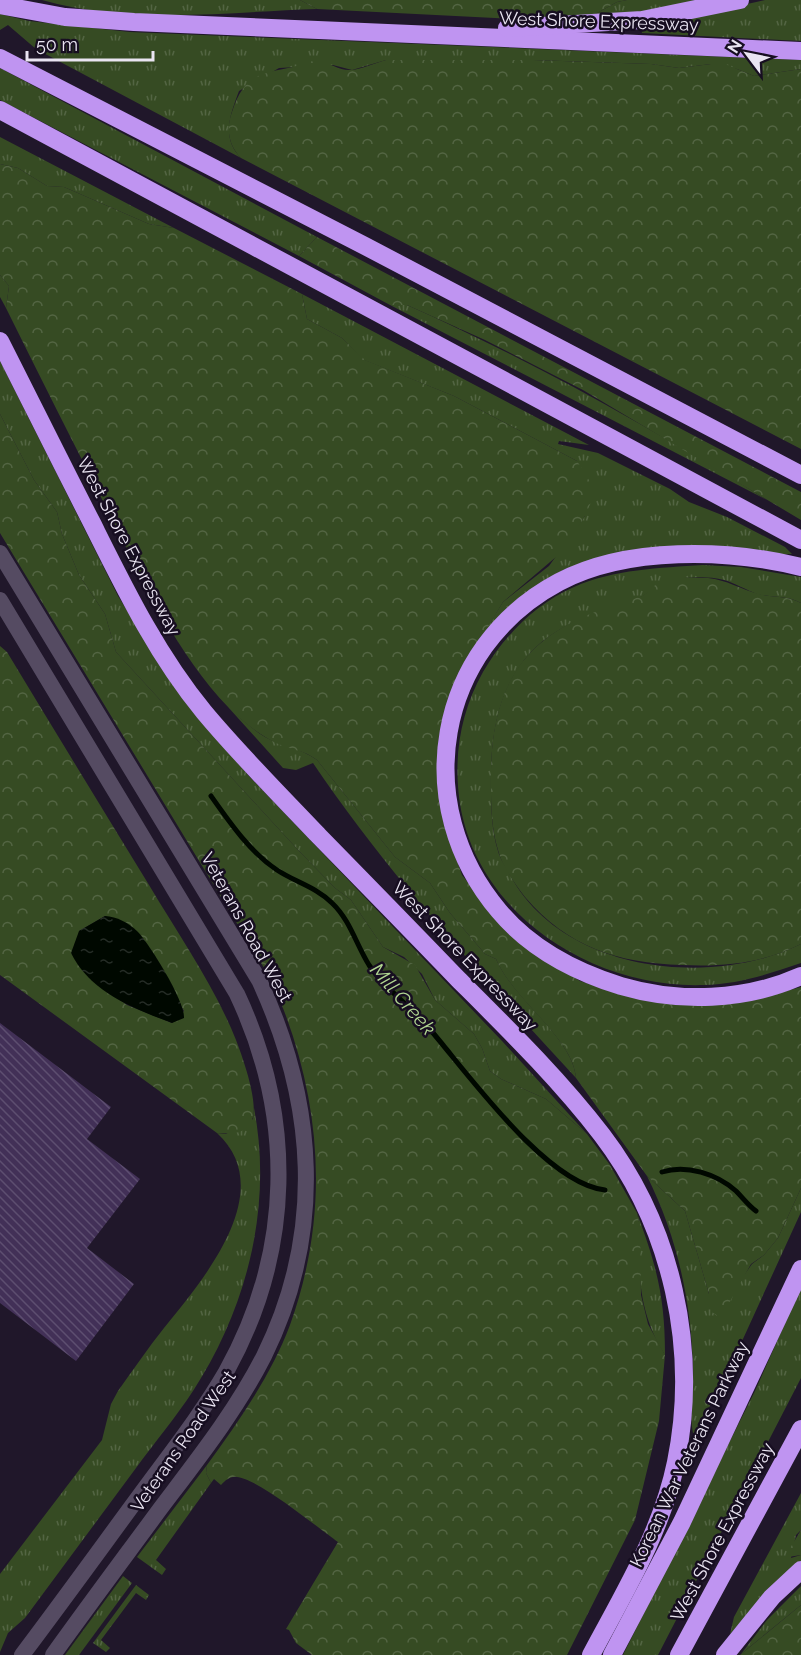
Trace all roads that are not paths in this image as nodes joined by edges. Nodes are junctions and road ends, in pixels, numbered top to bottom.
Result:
1 (740, 0) edge
2 (0, 5) edge
3 (438, 35) junction
4 (801, 51) edge
5 (0, 58) edge
6 (0, 110) edge
7 (0, 341) edge
8 (801, 475) edge
9 (801, 540) edge
10 (0, 553) edge
11 (801, 567) edge
12 (0, 600) edge
13 (801, 976) edge
14 (801, 1269) edge
15 (800, 1431) edge
16 (186, 1434) junction
17 (205, 1449) junction
18 (155, 1475) junction
19 (122, 1560) junction
20 (801, 1570) edge
21 (22, 1655) edge
22 (53, 1655) edge
23 (591, 1655) edge
24 (612, 1655) edge
25 (679, 1655) edge
26 (724, 1655) edge

1 - 3 highway
2 - 3 highway, West Shore Expressway
3 - 4 highway, West Shore Expressway
5 - 8 highway
6 - 9 highway
7 - 23 highway, West Shore Expressway
10 - 17 street, Veterans Road West
11 - 13 highway
12 - 16 street, Veterans Road West
14 - 24 highway, Korean War Veterans Parkway
15 - 25 highway, West Shore Expressway
16 - 17 street
16 - 18 street, Veterans Road West
17 - 19 street, Veterans Road West
18 - 19 street
18 - 21 street, Veterans Road West
19 - 22 street, Veterans Road West
20 - 26 highway

